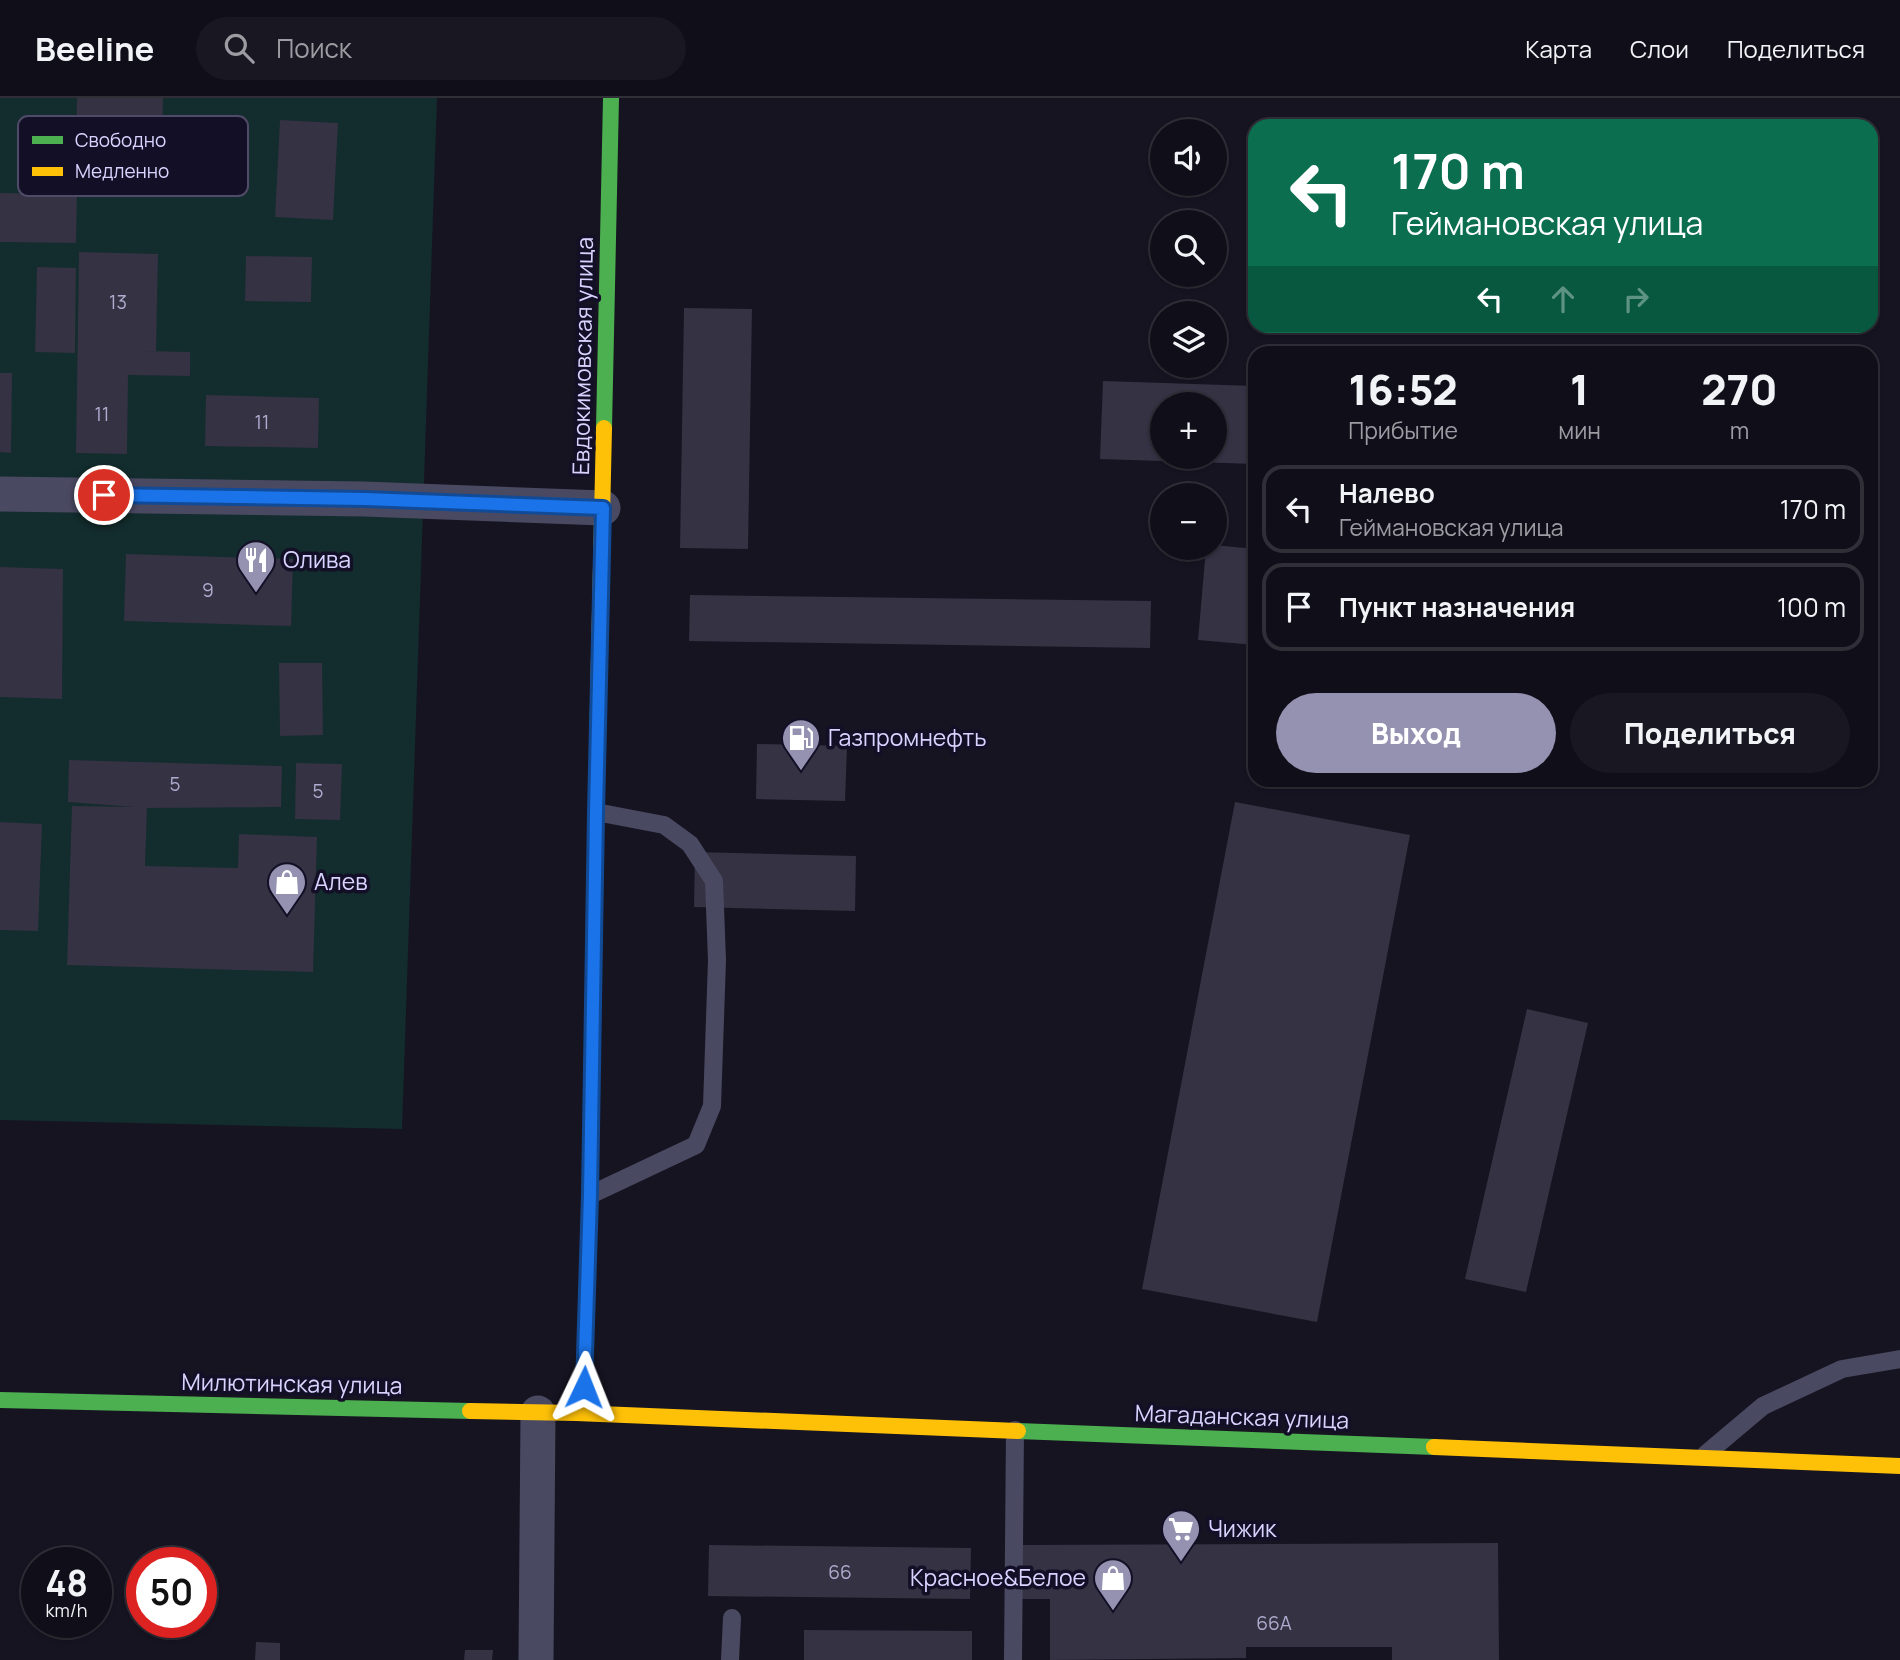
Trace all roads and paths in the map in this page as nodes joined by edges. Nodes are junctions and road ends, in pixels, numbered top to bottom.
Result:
1 (611, 98) edge
2 (0, 494) edge
3 (603, 508) junction
4 (596, 812) junction
5 (590, 1195) junction
6 (1900, 1359) edge
7 (0, 1400) edge
8 (538, 1413) junction
9 (583, 1413) junction
10 (1015, 1430) junction
11 (1701, 1458) junction
12 (1900, 1466) edge
13 (732, 1618) dead end
14 (536, 1660) edge
15 (730, 1660) edge
16 (1013, 1660) edge

1 - 3 main road, Евдокимовская улица
2 - 3 street
3 - 4 main road, Евдокимовская улица
4 - 5 main road, Евдокимовская улица
4 - 5 lane
5 - 9 main road, Евдокимовская улица
6 - 11 lane
7 - 8 main road, Милютинская улица
8 - 9 main road, Милютинская улица
8 - 14 street
9 - 10 main road, Магаданская улица
10 - 11 main road, Магаданская улица
10 - 16 lane
11 - 12 main road, Магаданская улица
13 - 15 lane

